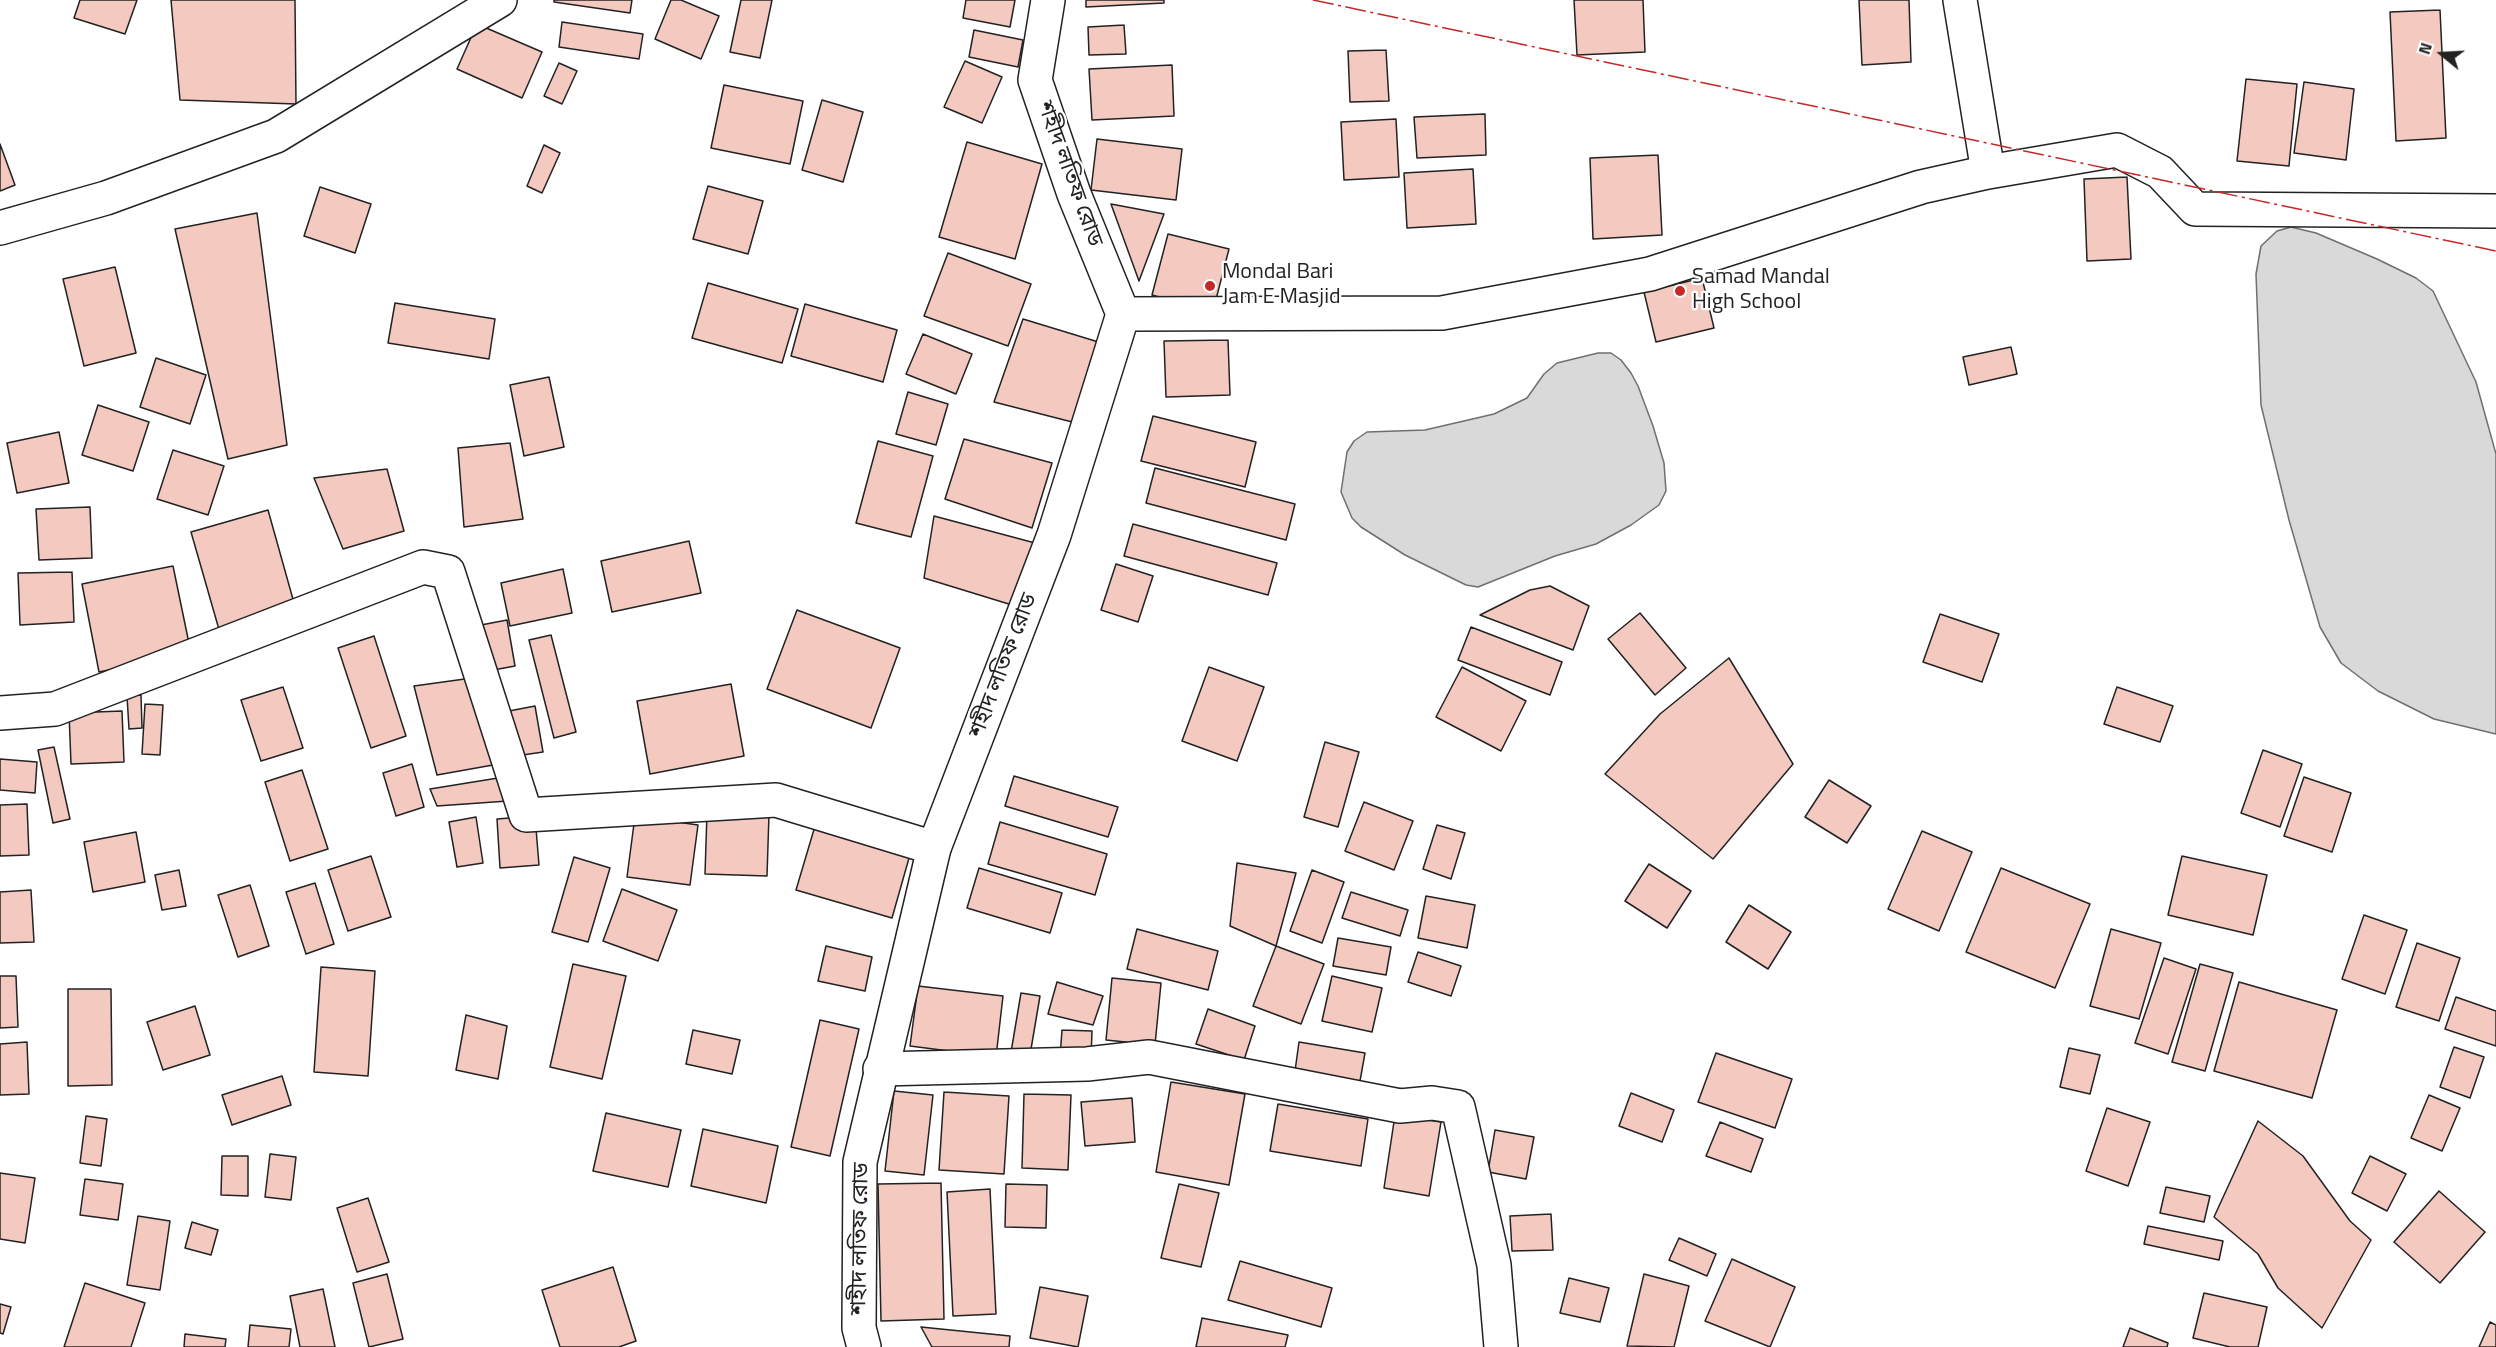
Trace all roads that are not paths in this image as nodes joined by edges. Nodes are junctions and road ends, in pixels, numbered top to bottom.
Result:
1 (500, 0) edge
2 (1048, 0) edge
3 (1960, 0) edge
4 (1988, 172) junction
5 (2496, 211) edge
6 (0, 228) edge
7 (1123, 314) junction
8 (0, 713) edge
9 (934, 848) junction
10 (880, 1069) junction
11 (864, 1347) edge
12 (1501, 1347) edge

1 - 6 street
2 - 7 street, শহীদ লতিফ রোড
3 - 4 street
4 - 5 street
4 - 7 street
7 - 9 street, শহীদ লতিফ রোড
8 - 9 street
9 - 10 street, শহীদ লতিফ রোড
10 - 11 street, শহীদ লতিফ রোড
10 - 12 street

